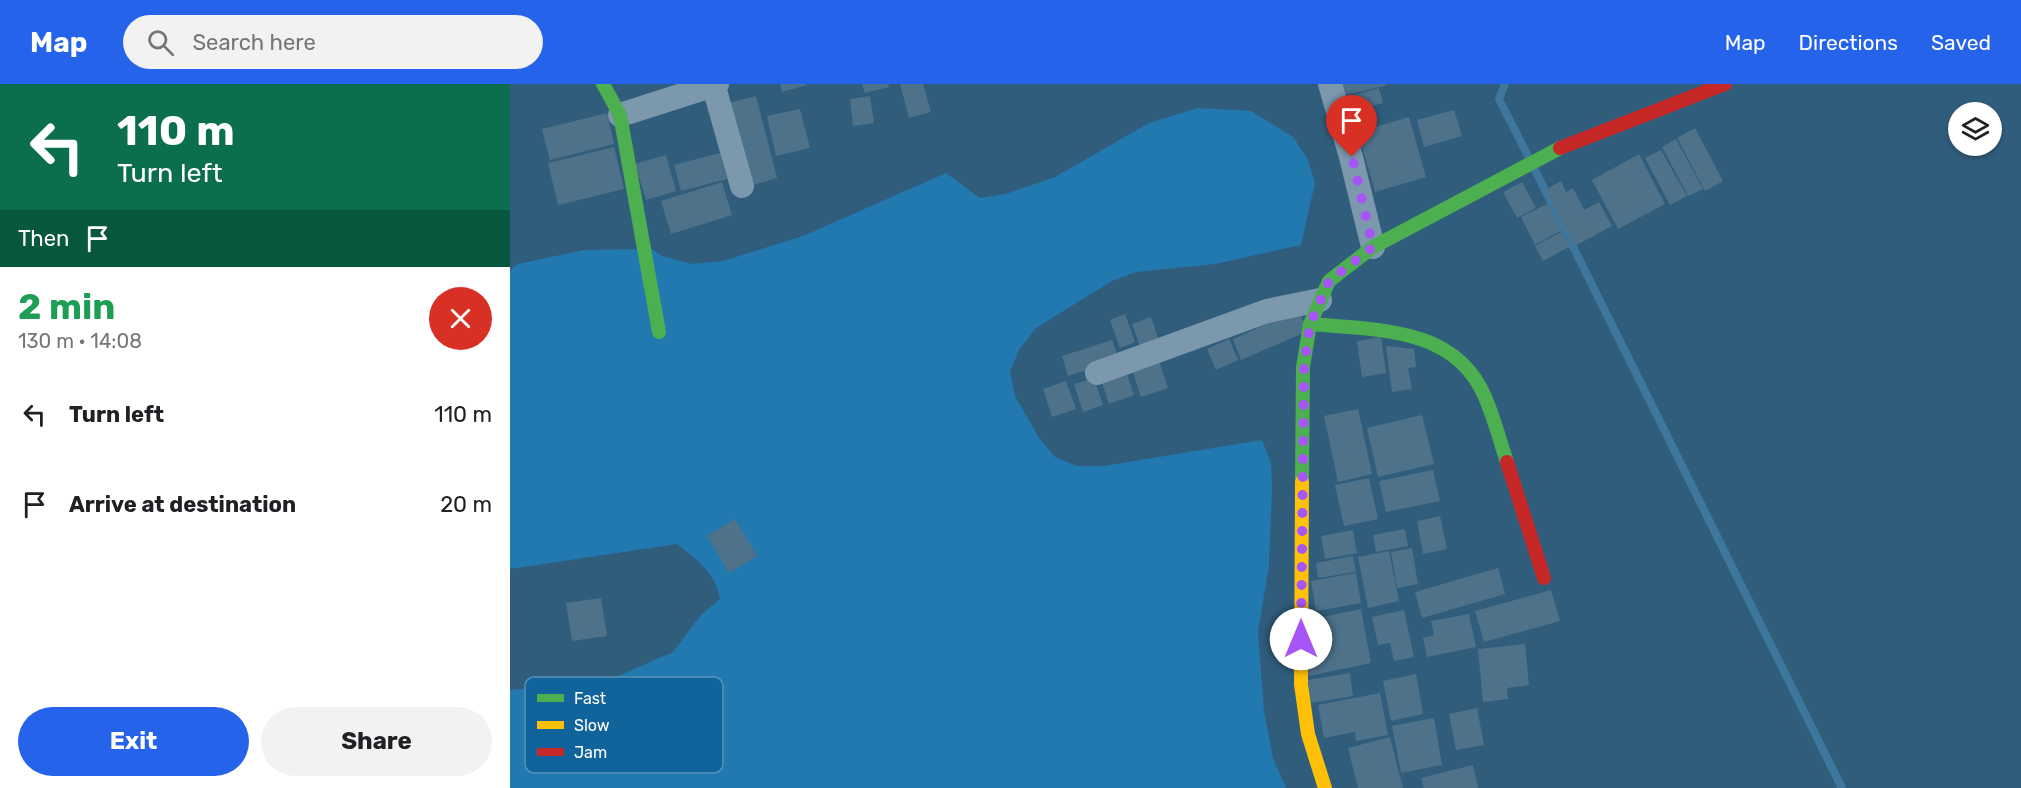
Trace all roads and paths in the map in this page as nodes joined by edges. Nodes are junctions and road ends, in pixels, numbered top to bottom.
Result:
1 (603, 84) edge
2 (1330, 84) edge
3 (1725, 84) edge
4 (715, 85) edge
5 (620, 115) junction
6 (742, 186) dead end
7 (1373, 247) junction
8 (1320, 300) junction
9 (1310, 324) junction
10 (659, 332) dead end
11 (1097, 372) dead end
12 (1544, 578) dead end
13 (1325, 788) edge

1 - 5 street
2 - 7 street
3 - 7 street
4 - 5 street
4 - 6 street
5 - 10 street
7 - 8 street
8 - 9 street
8 - 11 street
9 - 12 street
9 - 13 street

